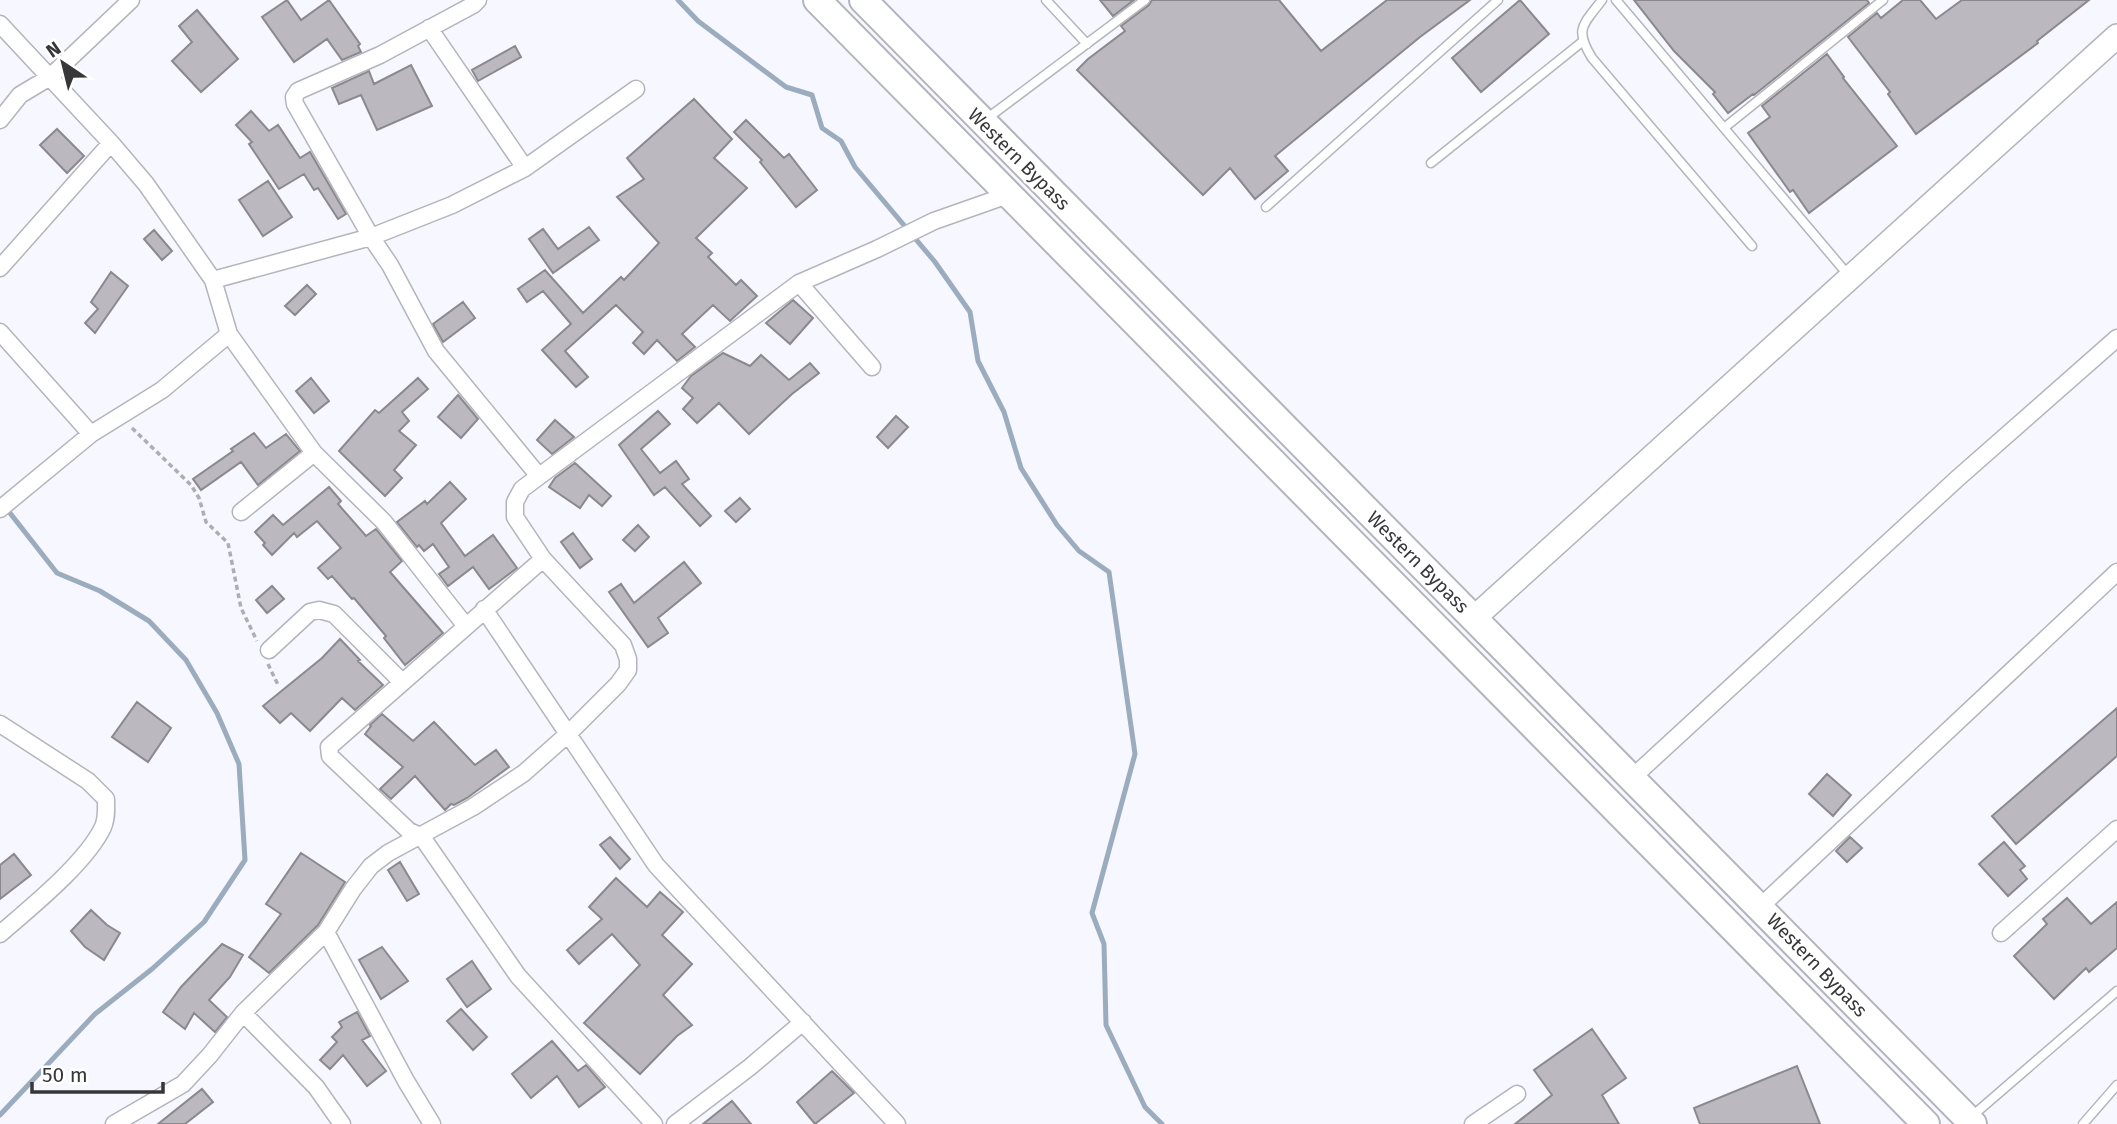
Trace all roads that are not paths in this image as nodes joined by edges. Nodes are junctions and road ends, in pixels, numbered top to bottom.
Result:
1 (131, 0) edge
2 (478, 0) edge
3 (817, 0) edge
4 (1046, 0) edge
5 (1145, 0) edge
6 (1498, 0) edge
7 (1602, 0) edge
8 (1616, 0) edge
9 (1882, 0) edge
10 (867, 1) edge
11 (0, 24) edge
12 (429, 28) junction
13 (2117, 36) edge
14 (1582, 42) junction
15 (1087, 44) junction
16 (50, 77) junction
17 (636, 89) dead end
18 (0, 120) edge
19 (982, 122) junction
20 (1724, 128) junction
21 (111, 143) junction
22 (1432, 163) dead end
23 (525, 168) junction
24 (1008, 195) junction
25 (1266, 207) dead end
26 (371, 237) junction
27 (1752, 246) dead end
28 (0, 268) edge
29 (1851, 277) junction
30 (213, 280) junction
31 (799, 283) junction
32 (0, 332) edge
33 (229, 334) junction
34 (2117, 338) edge
35 (872, 367) dead end
36 (91, 434) junction
37 (314, 453) junction
38 (538, 475) junction
39 (0, 509) edge
40 (241, 512) dead end
41 (542, 559) junction
42 (2117, 572) edge
43 (484, 609) junction
44 (1474, 619) junction
45 (465, 625) junction
46 (263, 648) road end
47 (402, 682) junction
48 (0, 724) edge
49 (569, 733) junction
50 (1633, 777) junction
51 (2117, 829) edge
52 (422, 837) junction
53 (1760, 907) junction
54 (326, 932) junction
55 (2001, 933) dead end
56 (0, 934) edge
57 (2117, 990) edge
58 (243, 1013) junction
59 (803, 1022) junction
60 (2117, 1085) edge
61 (1517, 1094) dead end
62 (1971, 1121) edge
63 (115, 1124) edge
64 (342, 1124) edge
65 (432, 1124) edge
66 (654, 1124) edge
67 (675, 1124) edge
68 (897, 1124) edge
69 (1473, 1124) edge
70 (1926, 1124) edge
71 (2083, 1124) edge

1 - 16 street
2 - 12 street
3 - 24 main road, Western Bypass
4 - 15 lane
5 - 15 lane
6 - 25 lane
7 - 14 lane
8 - 20 lane
9 - 20 lane
10 - 19 main road, Western Bypass
11 - 16 street
12 - 23 street
12 - 26 street
13 - 29 street
14 - 22 lane
14 - 27 lane
15 - 19 lane
16 - 18 street
16 - 21 street
17 - 23 street
19 - 44 main road, Western Bypass
20 - 29 lane
21 - 28 street
21 - 30 street
23 - 26 street
24 - 31 street
24 - 70 main road, Western Bypass
26 - 30 street
26 - 38 street
29 - 44 street
30 - 33 street
31 - 35 street
31 - 38 street
32 - 36 street
33 - 36 street
33 - 37 street
34 - 50 street
36 - 39 street
37 - 40 street
37 - 45 street
38 - 41 street
41 - 43 street
41 - 49 street
42 - 53 street
43 - 45 street
43 - 49 street
44 - 50 main road, Western Bypass
45 - 47 street
46 - 47 street
47 - 52 street
48 - 56 street
49 - 52 street
49 - 59 street
50 - 53 main road, Western Bypass
51 - 55 street
52 - 54 street
52 - 66 street
53 - 62 main road, Western Bypass
54 - 58 street
54 - 65 street
57 - 62 lane
58 - 63 street
58 - 64 street
59 - 67 street
59 - 68 street
60 - 71 lane
61 - 69 street

